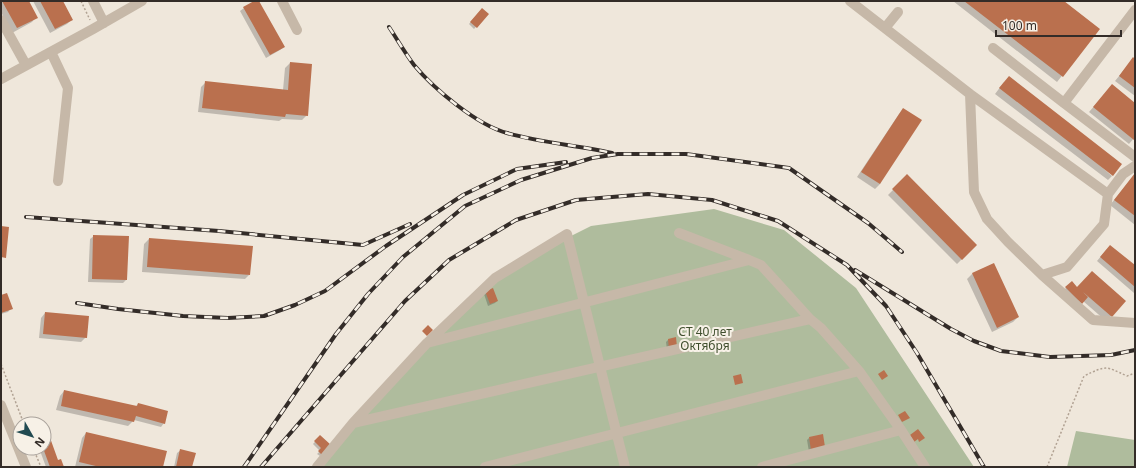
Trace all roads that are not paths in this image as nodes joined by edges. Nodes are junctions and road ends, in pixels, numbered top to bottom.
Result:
1 (93, 1) edge
2 (282, 1) edge
3 (850, 1) edge
4 (137, 2) edge
5 (1135, 10) edge
6 (898, 12) dead end
7 (1, 20) edge
8 (104, 23) junction
9 (885, 28) junction
10 (297, 30) dead end
11 (993, 48) dead end
12 (51, 52) junction
13 (26, 65) junction
14 (1, 78) edge
15 (970, 94) junction
16 (1064, 103) junction
17 (1135, 158) edge
18 (1135, 166) edge
19 (58, 181) dead end
20 (1108, 194) junction
21 (679, 233) dead end
22 (749, 260) junction
23 (1042, 275) junction
24 (584, 303) junction
25 (810, 319) junction
26 (1135, 323) edge
27 (427, 343) junction
28 (600, 368) junction
29 (859, 371) junction
30 (1, 405) edge
31 (353, 423) junction
32 (12, 428) edge
33 (902, 430) junction
34 (617, 434) junction
35 (23, 456) edge
36 (26, 467) edge
37 (317, 467) edge
38 (485, 467) edge
39 (625, 467) edge
40 (762, 467) edge
41 (925, 467) edge

1 - 8 street
2 - 10 street
3 - 9 street
4 - 8 street
5 - 16 street
6 - 9 street
7 - 13 street
8 - 12 street
9 - 15 street
11 - 16 street
12 - 13 street
12 - 19 street
13 - 14 street
15 - 20 street
15 - 23 street
16 - 17 street
18 - 20 street
20 - 23 street
21 - 22 street
22 - 24 street
22 - 25 street
23 - 26 street
24 - 27 street
24 - 27 street
24 - 28 street
25 - 28 street
25 - 29 street
27 - 31 street
28 - 31 street
28 - 34 street
29 - 33 street
29 - 34 street
30 - 32 street
31 - 37 street
33 - 40 street
33 - 41 street
34 - 38 street
34 - 39 street
35 - 36 street

